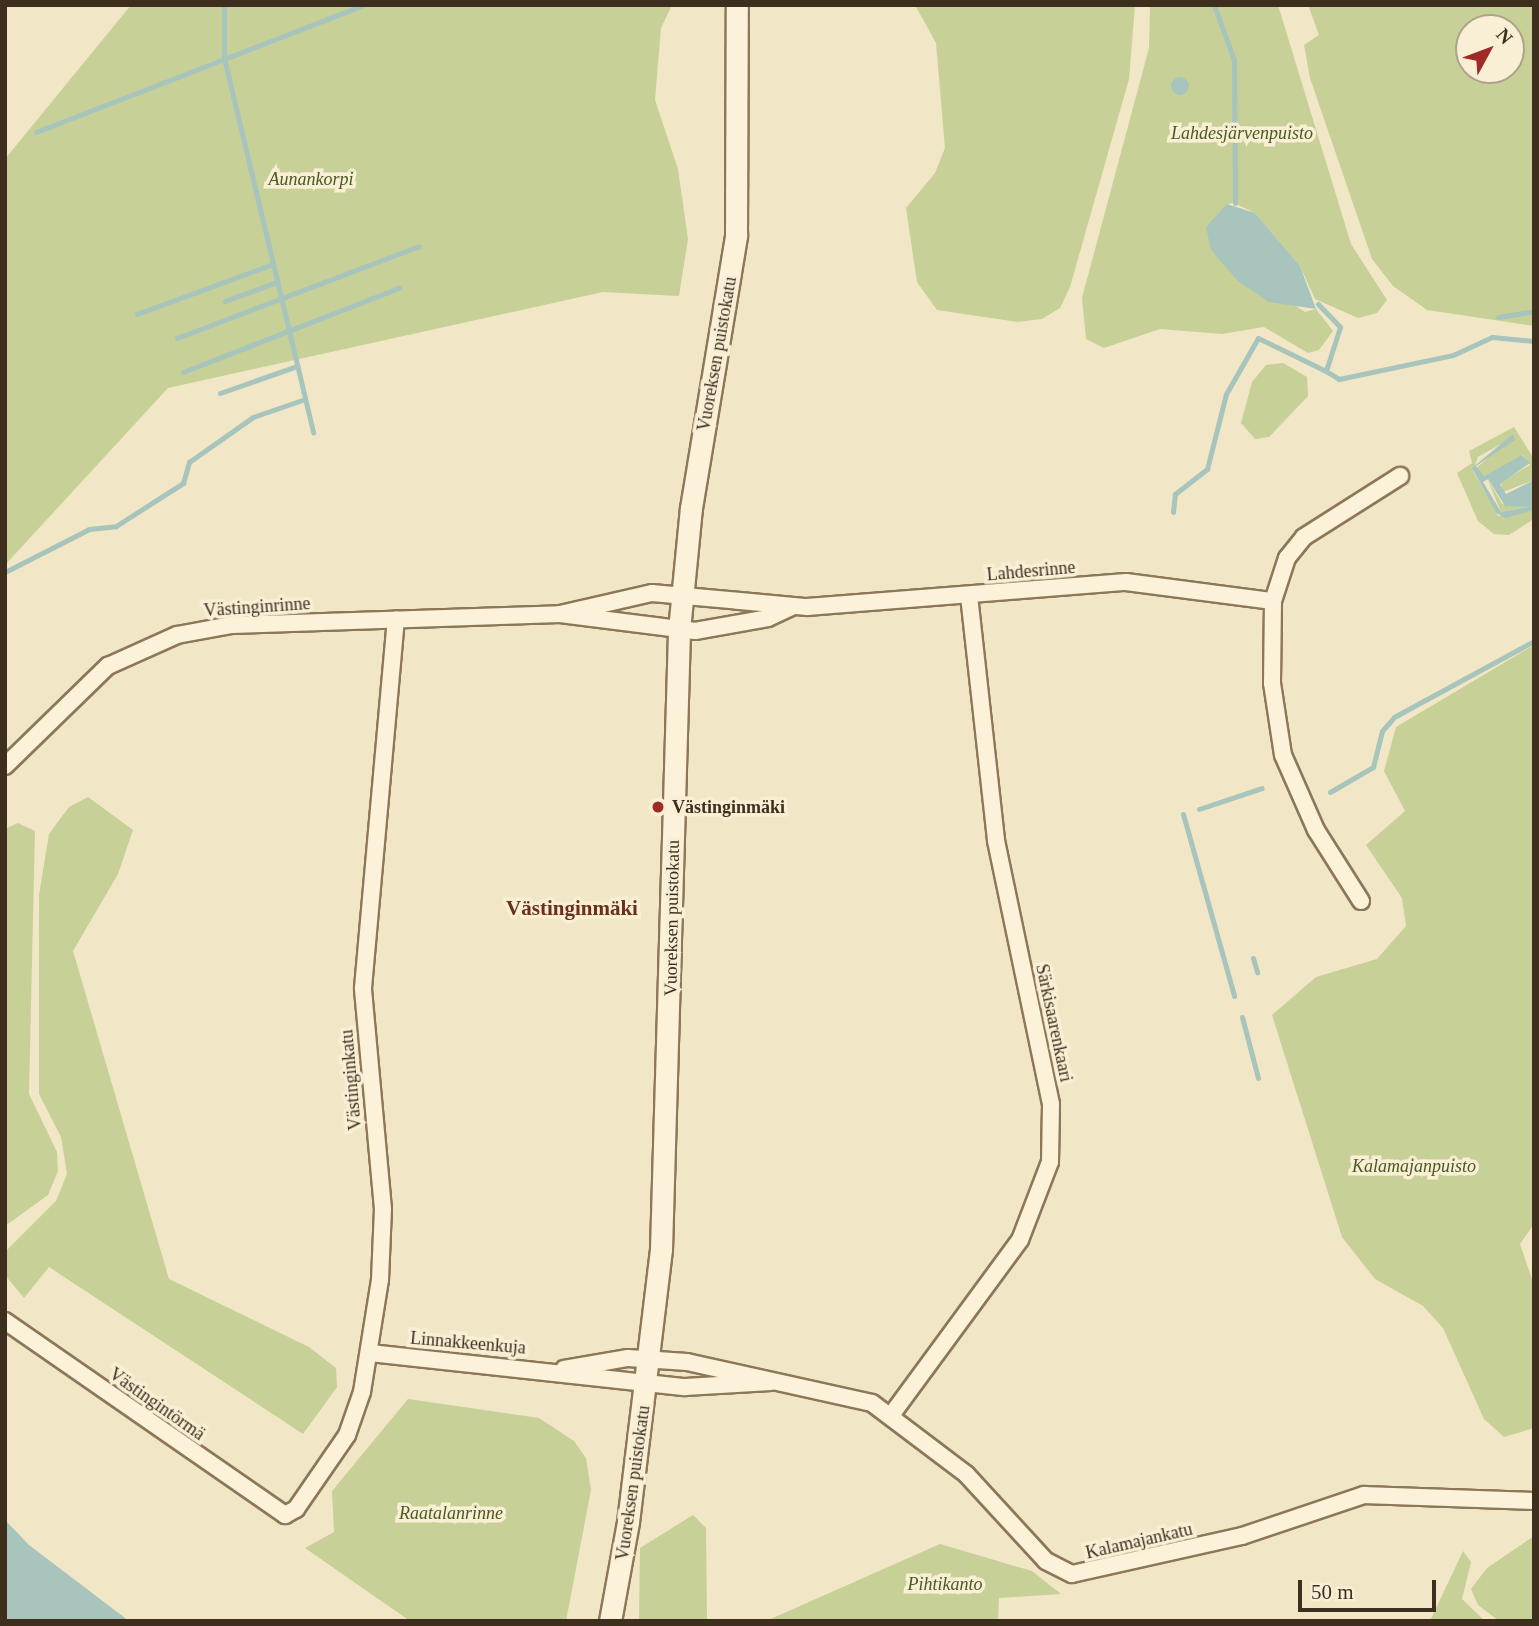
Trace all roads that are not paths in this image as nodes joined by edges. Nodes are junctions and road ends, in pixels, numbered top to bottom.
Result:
1 (737, 5) edge
2 (1400, 476) dead end
3 (682, 595) junction
4 (970, 596) junction
5 (1273, 601) junction
6 (792, 607) junction
7 (560, 614) junction
8 (397, 619) junction
9 (679, 630) junction
10 (5, 766) edge
11 (1361, 901) dead end
12 (5, 1321) edge
13 (370, 1353) junction
14 (650, 1358) junction
15 (564, 1370) junction
16 (771, 1382) junction
17 (647, 1383) junction
18 (892, 1414) junction
19 (1534, 1501) edge
20 (289, 1515) joint
21 (610, 1621) edge

1 - 3 main road, Vuoreksen puistokatu
2 - 5 street
3 - 6 street, Lahdesrinne
3 - 7 street, Västinginrinne
3 - 9 main road, Vuoreksen puistokatu
4 - 5 street, Lahdesrinne
4 - 6 street, Lahdesrinne
4 - 18 street, Särkisaarenkaari
5 - 11 street
6 - 9 street, Lahdesrinne
7 - 8 street, Västinginrinne
7 - 9 street, Västinginrinne
8 - 10 street, Västinginrinne
8 - 13 street, Västinginkatu
9 - 14 main road, Vuoreksen puistokatu
12 - 20 street, Västingintörmä
13 - 15 street, Linnakkeenkuja
13 - 20 street, Västinginkatu
14 - 15 street, Linnakkeenkuja
14 - 16 street, Kalamajankatu
14 - 17 main road, Vuoreksen puistokatu
15 - 17 street, Linnakkeenkuja
16 - 17 street, Kalamajankatu
16 - 18 street, Kalamajankatu
17 - 21 main road, Vuoreksen puistokatu
18 - 19 street, Kalamajankatu

